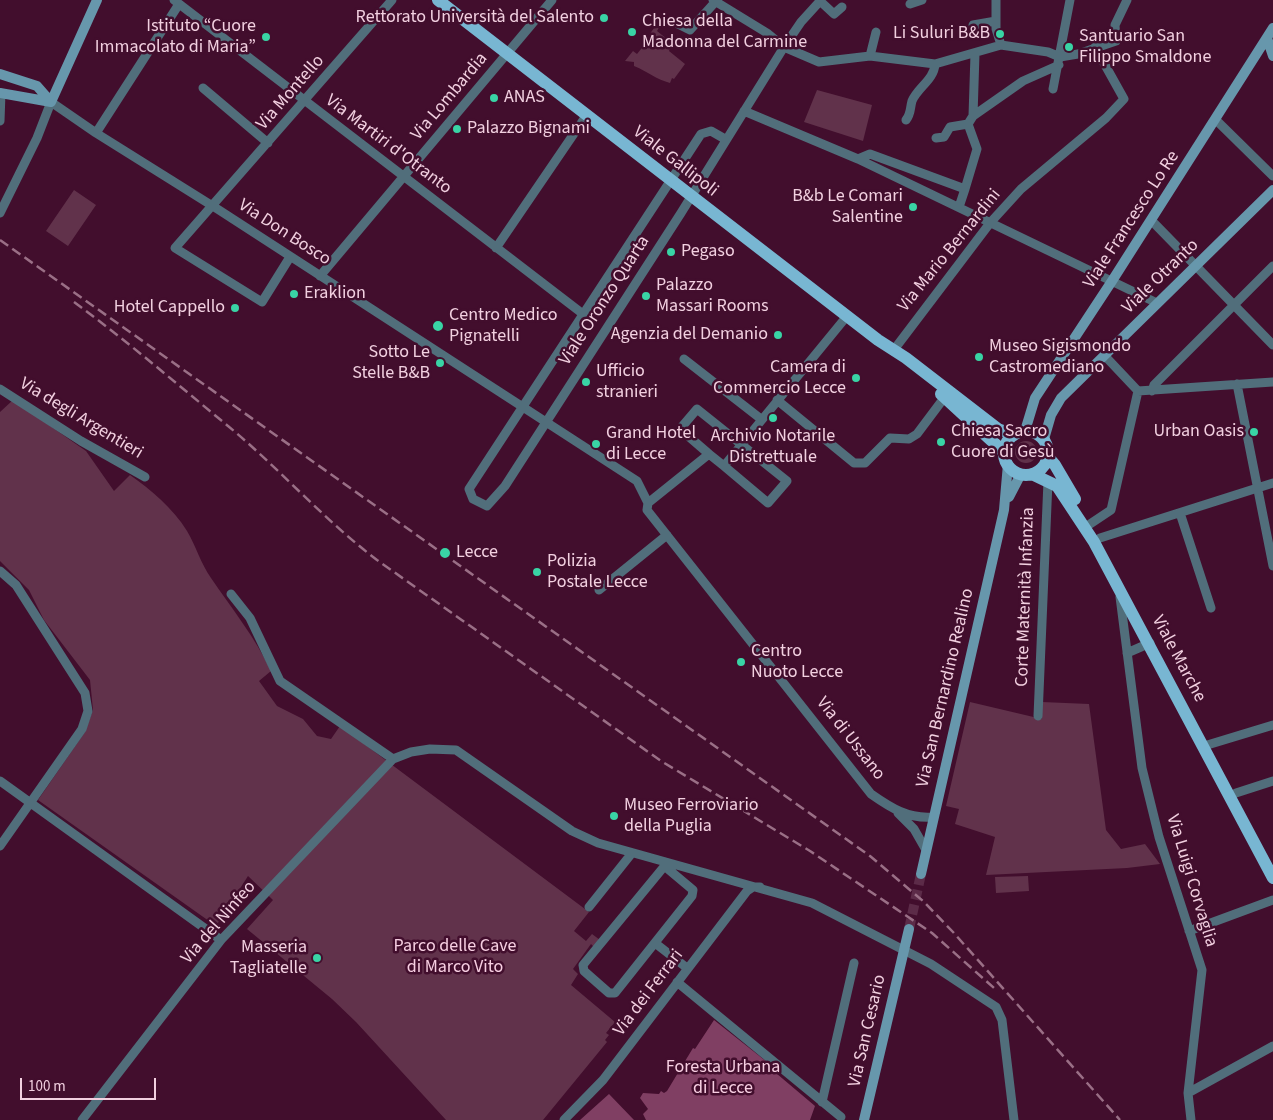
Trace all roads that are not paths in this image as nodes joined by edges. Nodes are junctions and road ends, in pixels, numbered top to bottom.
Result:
1 (392, 0) edge
2 (438, 0) edge
3 (551, 0) edge
4 (716, 0) edge
5 (821, 0) edge
6 (922, 0) edge
7 (996, 0) edge
8 (1070, 0) edge
9 (1127, 0) edge
10 (93, 1) edge
11 (176, 2) edge
12 (910, 4) dead end
13 (842, 7) dead end
14 (996, 21) junction
15 (678, 24) dead end
16 (974, 25) dead end
17 (1273, 28) edge
18 (876, 32) dead end
19 (1267, 38) junction
20 (1001, 45) junction
21 (784, 47) junction
22 (1095, 47) junction
23 (508, 53) junction
24 (975, 54) junction
25 (870, 56) junction
26 (1273, 56) edge
27 (1060, 58) junction
28 (935, 64) junction
29 (0, 74) edge
30 (203, 88) dead end
31 (1053, 89) dead end
32 (1, 93) edge
33 (51, 102) junction
34 (304, 102) junction
35 (744, 111) junction
36 (586, 116) junction
37 (973, 116) junction
38 (906, 120) dead end
39 (1216, 120) junction
40 (0, 121) edge
41 (968, 124) junction
42 (96, 134) junction
43 (936, 138) dead end
44 (725, 139) junction
45 (268, 143) junction
46 (858, 159) junction
47 (404, 176) junction
48 (1273, 176) edge
49 (671, 181) junction
50 (965, 189) junction
51 (1273, 190) edge
52 (691, 197) junction
53 (3, 198) edge
54 (213, 207) junction
55 (959, 207) junction
56 (0, 212) edge
57 (1151, 220) junction
58 (990, 223) junction
59 (496, 248) junction
60 (290, 257) junction
61 (1273, 266) edge
62 (1196, 267) junction
63 (320, 276) junction
64 (1112, 281) junction
65 (1157, 303) junction
66 (1234, 305) junction
67 (584, 314) junction
68 (847, 316) junction
69 (1273, 345) edge
70 (893, 351) junction
71 (1104, 355) junction
72 (684, 359) dead end
73 (1273, 382) edge
74 (1238, 384) junction
75 (0, 389) edge
76 (1138, 391) junction
77 (1152, 391) junction
78 (944, 398) junction
79 (777, 400) junction
80 (524, 407) junction
81 (761, 419) junction
82 (547, 423) junction
83 (1020, 433) junction
84 (1044, 439) junction
85 (741, 443) junction
86 (709, 454) junction
87 (1048, 457) junction
88 (1006, 459) junction
89 (724, 466) junction
90 (1026, 474) junction
91 (145, 477) dead end
92 (1048, 481) junction
93 (1273, 483) edge
94 (1257, 488) junction
95 (648, 503) junction
96 (1004, 510) junction
97 (1180, 513) junction
98 (1090, 524) junction
99 (667, 535) junction
100 (1100, 538) junction
101 (1273, 566) edge
102 (0, 571) edge
103 (1119, 587) junction
104 (599, 590) dead end
105 (231, 594) dead end
106 (1211, 608) dead end
107 (1150, 644) junction
108 (1127, 653) junction
109 (1038, 716) dead end
110 (1273, 725) edge
111 (1207, 745) junction
112 (393, 759) junction
113 (0, 781) edge
114 (1273, 781) edge
115 (1236, 793) junction
116 (30, 803) junction
117 (896, 811) junction
118 (933, 817) junction
119 (0, 846) edge
120 (926, 850) junction
121 (632, 853) junction
122 (667, 863) junction
123 (1273, 863) edge
124 (921, 874) tunnel mouth
125 (1273, 878) edge
126 (760, 887) junction
127 (1273, 900) edge
128 (589, 906) dead end
129 (908, 929) tunnel mouth
130 (1189, 931) junction
131 (221, 940) junction
132 (655, 943) junction
133 (904, 949) junction
134 (854, 963) dead end
135 (687, 968) junction
136 (678, 982) junction
137 (1273, 1046) edge
138 (1188, 1093) junction
139 (822, 1102) junction
140 (841, 1117) dead end
141 (82, 1120) edge
142 (564, 1120) edge
143 (864, 1120) edge
144 (1014, 1120) edge
145 (1191, 1120) edge

1 - 34 street, Via Montello
2 - 23 main road, Viale Gallipoli
3 - 23 street, Via Lombardia
4 - 15 street
4 - 21 street
5 - 13 street
5 - 21 street
6 - 12 street
7 - 14 street
8 - 27 street
9 - 22 street
10 - 33 main road
11 - 34 street, Via Martiri d'Otranto
11 - 42 street
14 - 16 street
14 - 20 street
17 - 19 main road, Viale Francesco Lo Re
18 - 25 street
19 - 26 main road
19 - 39 main road, Viale Francesco Lo Re
20 - 24 street
20 - 27 street
21 - 25 street
21 - 35 street
22 - 27 street
22 - 58 street, Via Mario Bernardini
23 - 36 main road, Viale Gallipoli
23 - 47 street, Via Lombardia
24 - 28 street
24 - 37 street
25 - 28 street
27 - 31 street
27 - 37 street
28 - 38 street
29 - 33 main road
30 - 45 street
32 - 33 main road
32 - 40 street
33 - 42 street, Via Don Bosco
33 - 53 street
34 - 45 street, Via Montello
34 - 47 street, Via Martiri d'Otranto
35 - 44 street, Viale Oronzo Quarta
35 - 46 street
36 - 49 main road, Viale Gallipoli
36 - 59 street
37 - 41 street
39 - 48 street
39 - 57 main road, Viale Francesco Lo Re
41 - 43 street
41 - 50 street
42 - 54 street, Via Don Bosco
44 - 49 street, Viale Oronzo Quarta
44 - 52 street, Viale Oronzo Quarta
45 - 54 street, Via Montello
46 - 50 street
46 - 55 street
47 - 59 street, Via Martiri d'Otranto
47 - 63 street, Via Lombardia
49 - 52 main road, Viale Gallipoli
49 - 67 street, Viale Oronzo Quarta
50 - 55 street
51 - 62 main road, Viale Otranto
52 - 68 main road, Viale Gallipoli
52 - 82 street, Viale Oronzo Quarta
53 - 56 street
54 - 60 street, Via Don Bosco
54 - 60 street, Via Montello
55 - 58 street
57 - 62 street
57 - 64 main road, Viale Francesco Lo Re
58 - 64 street
58 - 70 street, Via Mario Bernardini
59 - 67 street, Via Martiri d'Otranto
60 - 63 street, Via Don Bosco
61 - 66 street
62 - 65 main road, Viale Otranto
62 - 66 street
63 - 80 street, Via Don Bosco
64 - 65 street
64 - 83 main road, Viale Francesco Lo Re
65 - 71 main road, Viale Otranto
66 - 69 street
66 - 77 street
67 - 80 street, Viale Oronzo Quarta
68 - 70 main road, Viale Gallipoli
68 - 79 street
70 - 78 main road, Viale Gallipoli
70 - 83 main road, Viale Gallipoli
71 - 76 street
71 - 84 main road, Viale Otranto
72 - 81 street
73 - 74 street
74 - 77 street
74 - 94 street
75 - 91 street, Via degli Argentieri
76 - 77 street
76 - 98 street
78 - 79 street
78 - 88 main road, Viale Gallipoli
79 - 81 street
80 - 82 street
80 - 82 street, Viale Oronzo Quarta
81 - 85 street
82 - 95 street, Via di Ussano
83 - 84 main road
83 - 88 main road
84 - 87 main road
85 - 86 street
85 - 89 street
85 - 89 street
86 - 89 street
86 - 95 street
87 - 90 main road
87 - 98 main road, Viale Marche
88 - 90 main road
88 - 96 main road, Via San Bernardino Realino
90 - 92 main road, Viale Marche
90 - 96 main road, Via San Bernardino Realino
92 - 103 main road, Viale Marche
92 - 109 street, Corte Maternità Infanzia
93 - 94 street
94 - 97 street
94 - 101 street
95 - 99 street, Via di Ussano
96 - 118 main road, Via San Bernardino Realino
97 - 100 street
97 - 106 street
98 - 100 main road, Viale Marche
99 - 104 street
99 - 117 street, Via di Ussano
100 - 111 main road, Viale Marche
102 - 116 street
103 - 107 main road, Viale Marche
103 - 108 street, Via Luigi Corvaglia
105 - 112 street
107 - 108 street
107 - 111 main road, Viale Marche
108 - 130 street, Via Luigi Corvaglia
110 - 111 street
111 - 115 main road, Viale Marche
111 - 125 main road, Viale Marche
112 - 121 street
112 - 131 street, Via del Ninfeo
113 - 116 street
114 - 115 street
115 - 123 main road, Viale Marche
116 - 119 street
116 - 131 street
117 - 118 street, Via di Ussano
117 - 120 street
118 - 120 main road, Via San Bernardino Realino
120 - 124 main road, Via San Bernardino Realino
121 - 122 street
121 - 128 street
122 - 126 street
122 - 132 street
122 - 132 street
126 - 133 street
126 - 135 street, Via dei Ferrari
127 - 130 street
129 - 133 main road
130 - 138 street, Via Luigi Corvaglia
131 - 141 street, Via del Ninfeo
132 - 135 street
133 - 143 main road, Via San Cesario
133 - 144 street
134 - 139 street
135 - 136 street, Via dei Ferrari
136 - 139 street
136 - 142 street, Via dei Ferrari
137 - 138 street
138 - 145 street, Via Luigi Corvaglia
139 - 140 street

